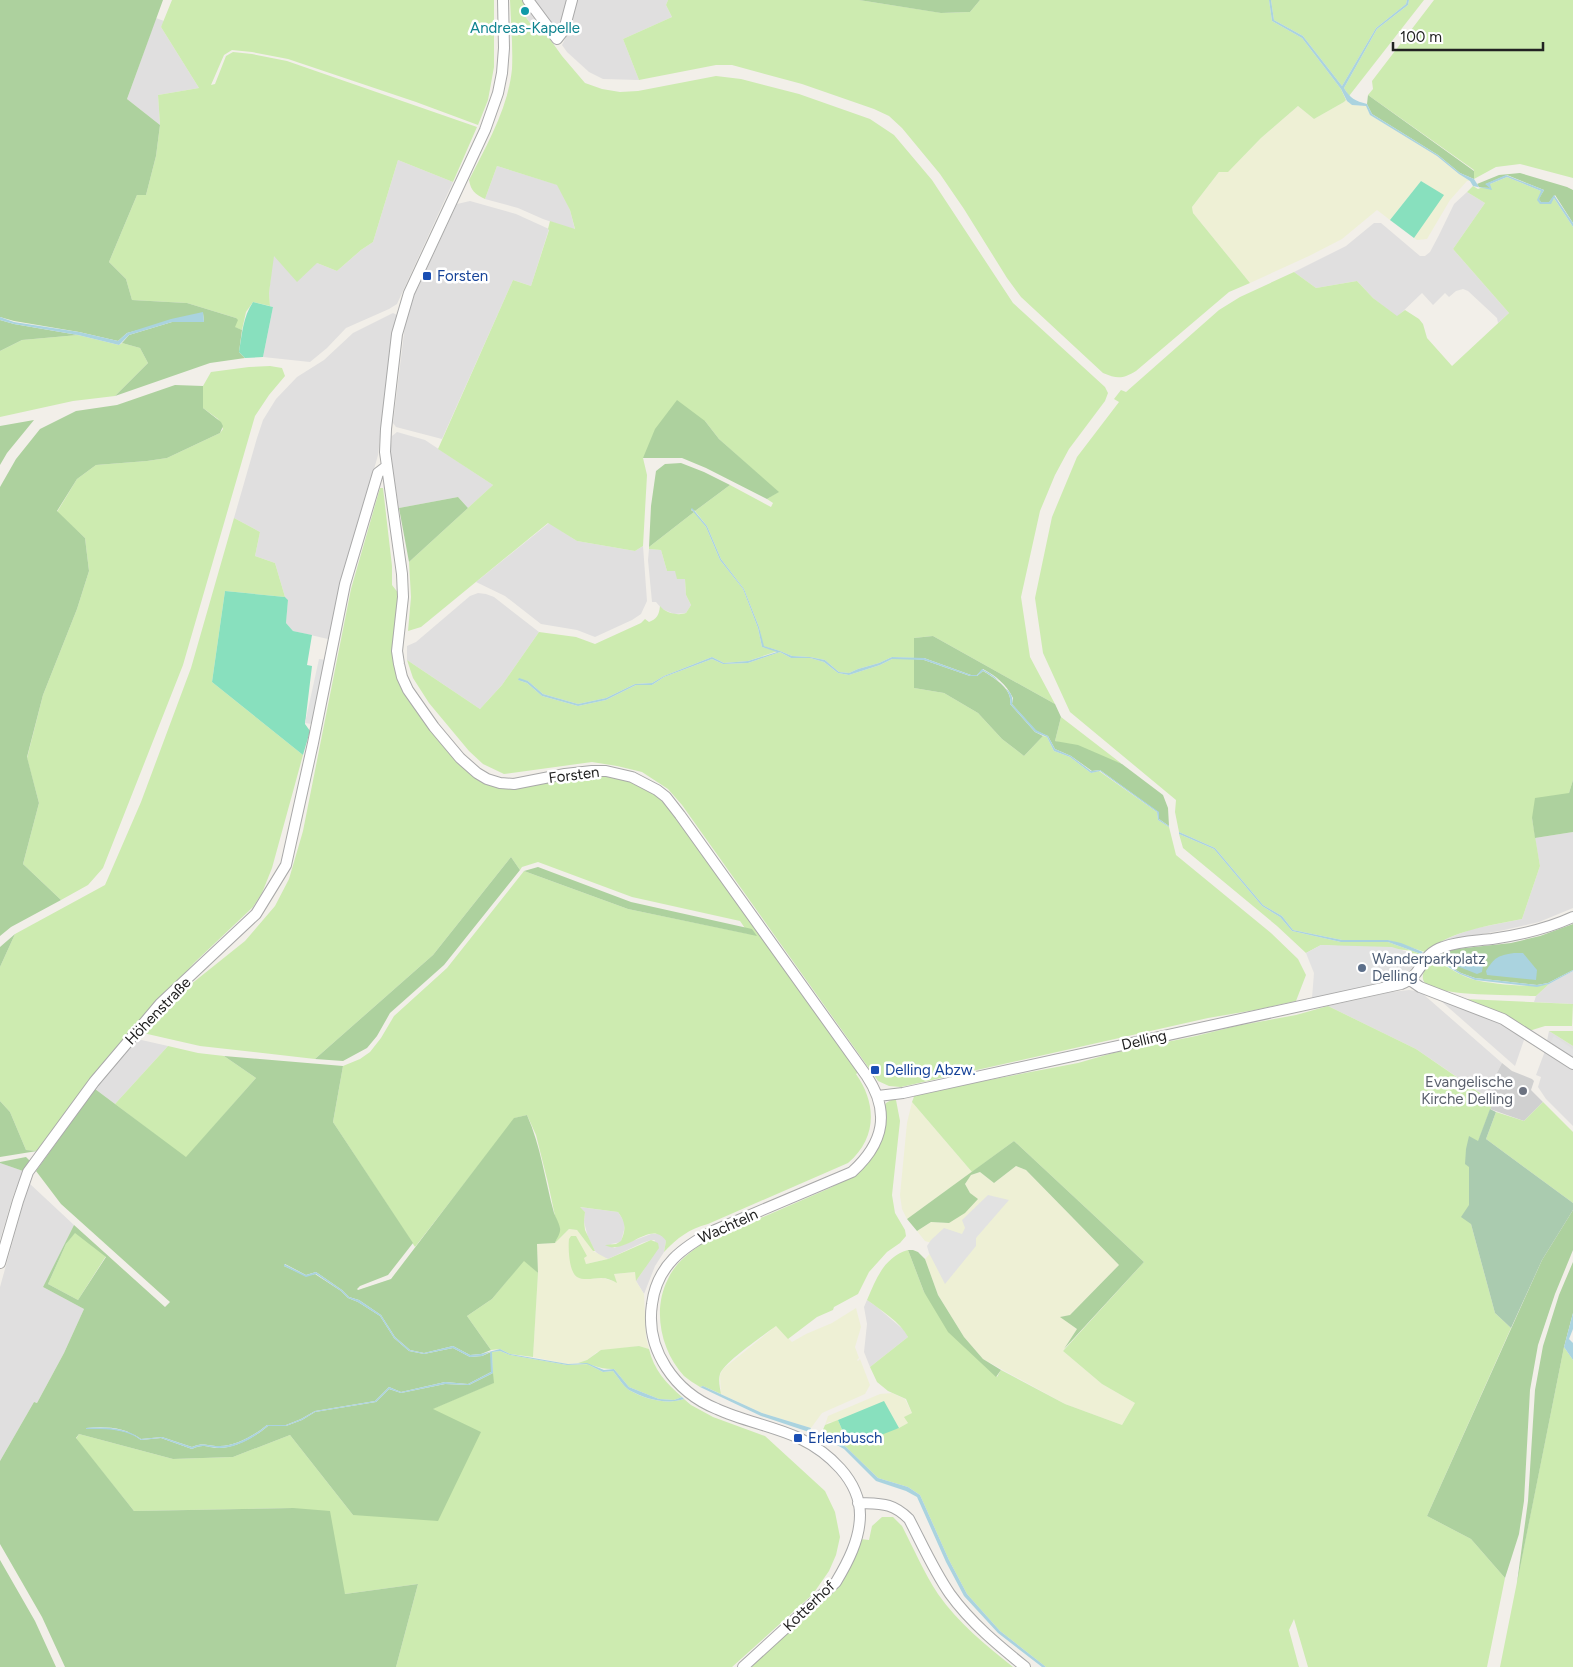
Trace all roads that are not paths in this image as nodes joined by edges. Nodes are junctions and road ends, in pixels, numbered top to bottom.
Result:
1 (503, 0) edge
2 (528, 0) edge
3 (572, 0) edge
4 (387, 466) junction
5 (1573, 917) edge
6 (1410, 980) junction
7 (1573, 1064) edge
8 (878, 1096) junction
9 (0, 1263) edge
10 (858, 1503) junction
11 (743, 1667) edge
12 (1025, 1667) edge

1 - 4 street, Forsten
2 - 3 street
4 - 8 street, Forsten
4 - 9 street, Höhenstraße
5 - 6 street
6 - 7 street
6 - 8 street, Delling
8 - 10 street, Wachteln
10 - 11 street, Kotterhof
10 - 12 street

